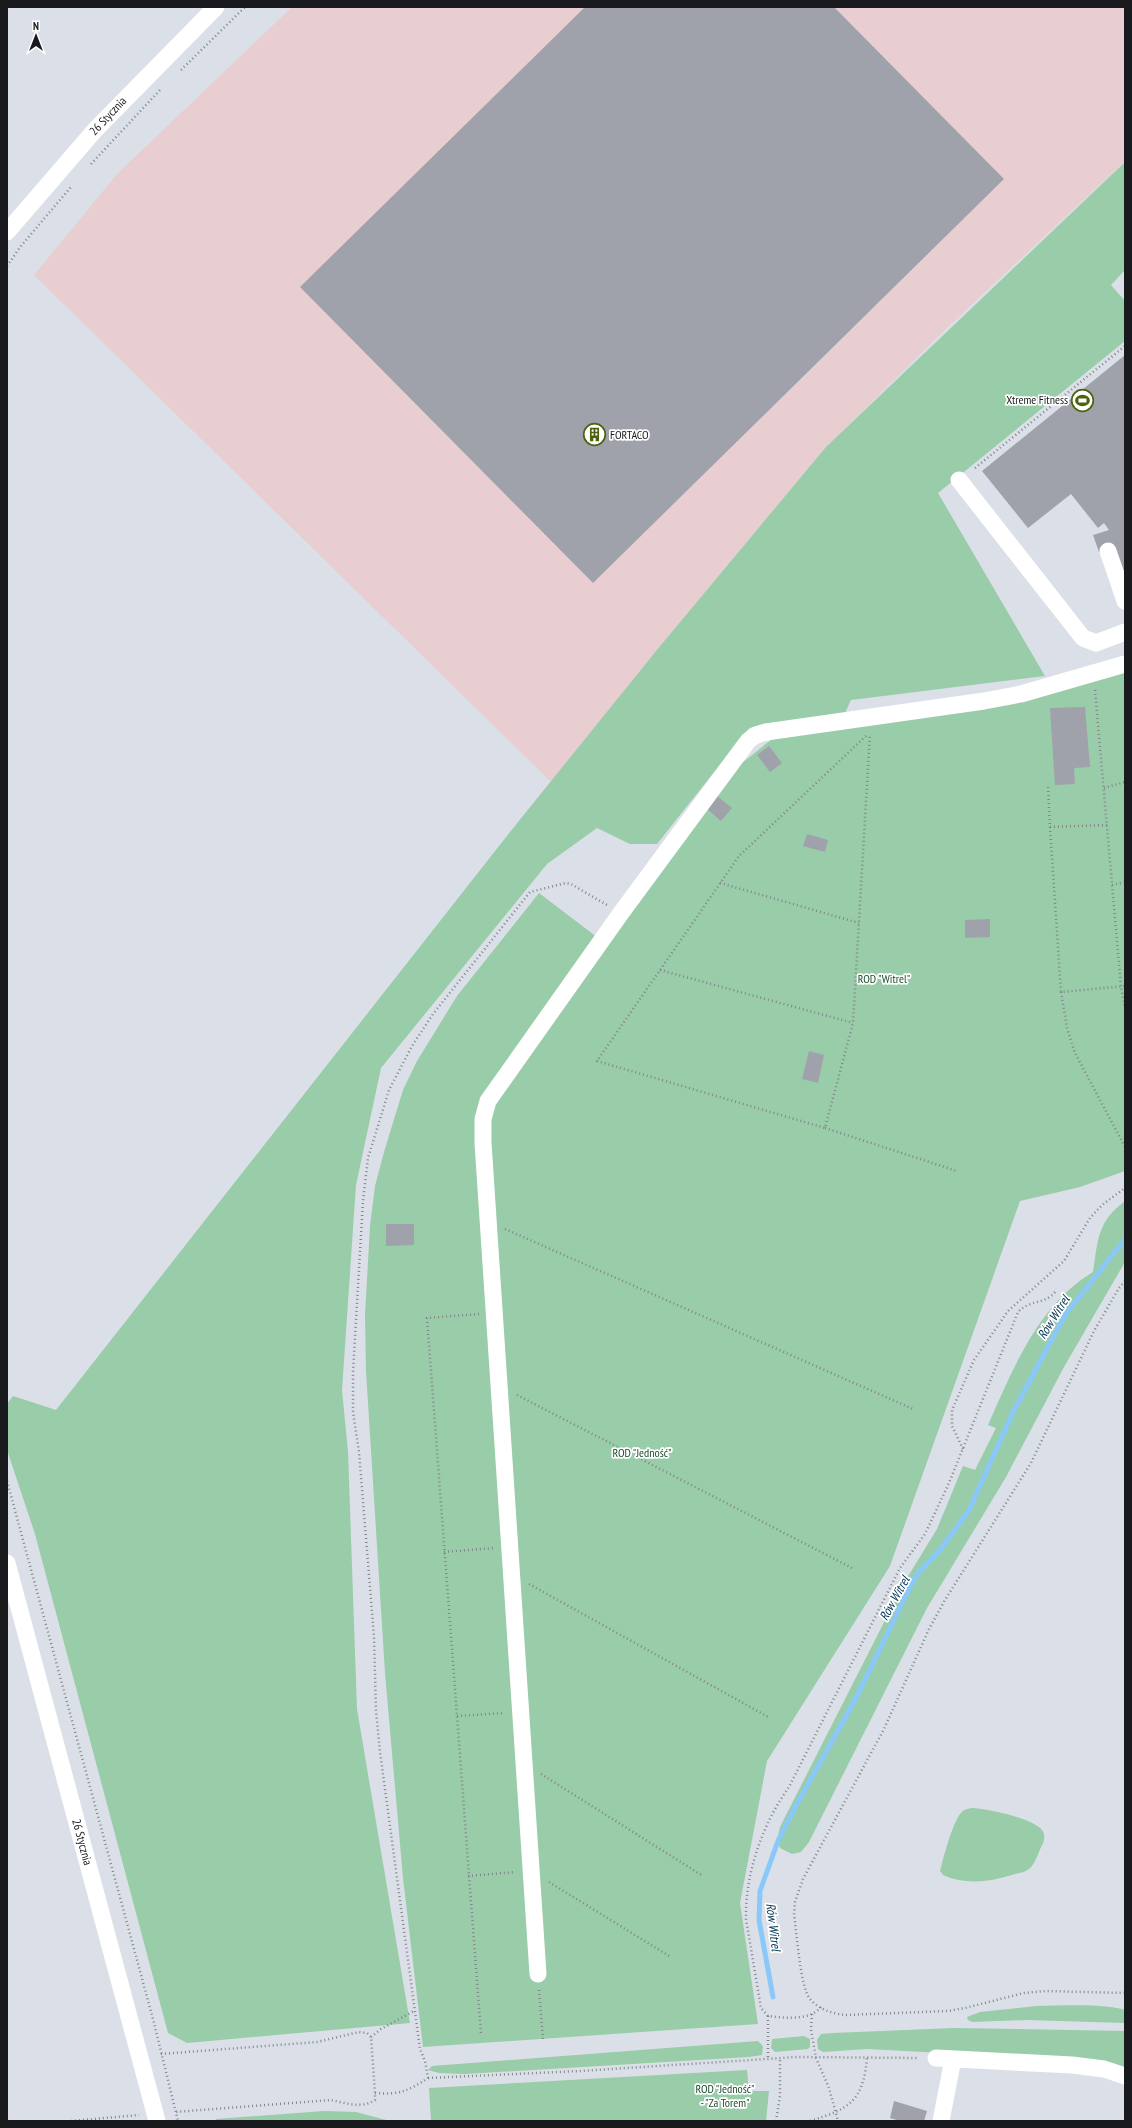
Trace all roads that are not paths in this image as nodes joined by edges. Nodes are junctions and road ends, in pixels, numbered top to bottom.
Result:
1 (216, 7) edge
2 (7, 232) edge
3 (959, 480) dead end
4 (1108, 551) dead end
5 (1125, 601) edge
6 (1125, 632) edge
7 (1125, 664) edge
8 (7, 1563) edge
9 (538, 1974) road end
10 (1125, 2076) edge
11 (156, 2118) edge
12 (943, 2120) edge

1 - 2 street, 26 Stycznia
3 - 6 street
4 - 5 street
7 - 9 street
8 - 11 street, 26 Stycznia
10 - 12 street

